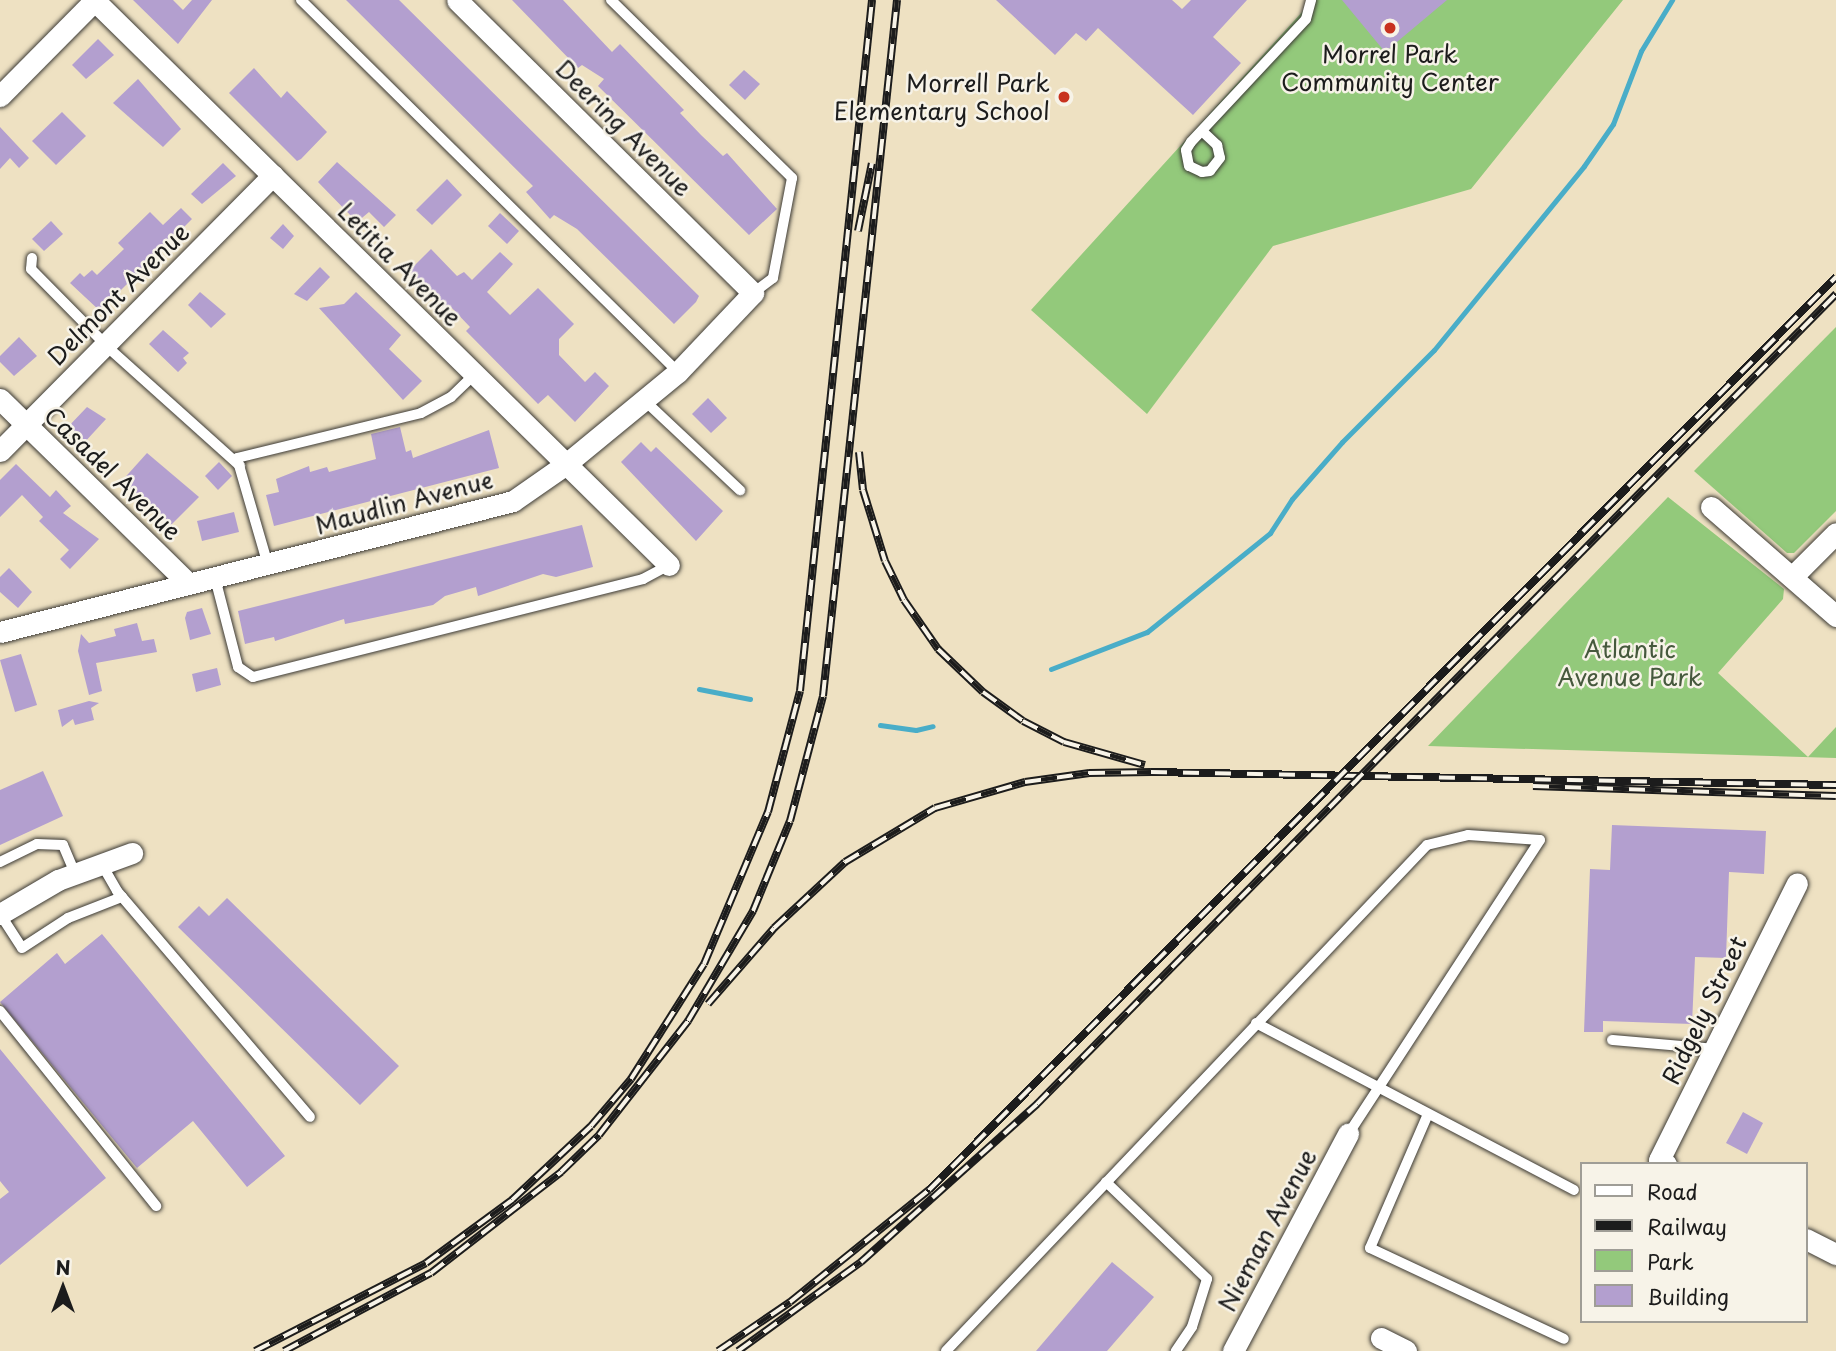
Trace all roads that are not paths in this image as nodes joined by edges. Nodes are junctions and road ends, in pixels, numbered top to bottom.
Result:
1 (94, 0) edge
2 (301, 0) edge
3 (457, 0) edge
4 (611, 0) edge
5 (1311, 0) edge
6 (0, 96) edge
7 (1202, 131) dead end
8 (273, 175) junction
9 (32, 258) dead end
10 (753, 293) junction
11 (106, 343) junction
12 (678, 372) junction
13 (475, 374) junction
14 (0, 399) edge
15 (645, 400) junction
16 (26, 425) junction
17 (0, 451) edge
18 (566, 464) junction
19 (240, 466) junction
20 (740, 490) dead end
21 (1711, 507) dead end
22 (1836, 533) edge
23 (268, 565) junction
24 (669, 565) joint
25 (1792, 577) junction
26 (215, 578) junction
27 (189, 584) junction
28 (1836, 616) edge
29 (0, 632) edge
30 (132, 853) dead end
31 (0, 862) edge
32 (101, 863) junction
33 (75, 873) junction
34 (1797, 883) dead end
35 (122, 897) junction
36 (0, 914) edge
37 (0, 1010) edge
38 (1256, 1023) junction
39 (1612, 1041) dead end
40 (1714, 1049) junction
41 (1378, 1088) junction
42 (1428, 1114) junction
43 (310, 1117) dead end
44 (1348, 1134) joint
45 (1662, 1162) edge
46 (1106, 1182) junction
47 (1574, 1190) dead end
48 (156, 1206) dead end
49 (1808, 1240) edge
50 (1836, 1254) edge
51 (1381, 1338) dead end
52 (1564, 1339) dead end
53 (946, 1351) edge
54 (1176, 1351) edge
55 (1233, 1351) edge
56 (1406, 1351) edge

1 - 6 street
1 - 8 street, Letitia Avenue
2 - 12 lane
3 - 10 street, Deering Avenue
4 - 10 lane
5 - 7 lane
8 - 11 street, Delmont Avenue
8 - 13 street, Letitia Avenue
9 - 11 lane
10 - 12 street, Maudlin Avenue
11 - 16 street, Delmont Avenue
11 - 19 lane
12 - 15 street, Maudlin Avenue
13 - 18 street, Letitia Avenue
13 - 19 lane
14 - 16 street, Casadel Avenue
15 - 18 street, Maudlin Avenue
15 - 20 lane
16 - 17 street, Delmont Avenue
16 - 27 street, Casadel Avenue
18 - 23 street, Maudlin Avenue
18 - 24 street, Letitia Avenue
19 - 23 lane
21 - 25 street
22 - 25 street
23 - 26 street, Maudlin Avenue
24 - 26 lane
25 - 28 street
26 - 27 street, Maudlin Avenue
27 - 29 street, Maudlin Avenue
30 - 32 street
31 - 33 lane
32 - 33 street
32 - 35 lane
33 - 36 street
34 - 40 street, Ridgely Street
35 - 36 lane
35 - 43 lane
37 - 48 lane
38 - 41 lane
38 - 41 lane
38 - 46 lane
39 - 40 lane
40 - 45 street, Ridgely Street
41 - 42 lane
41 - 44 lane
42 - 47 lane
42 - 52 lane
44 - 55 street, Nieman Avenue
46 - 53 lane
46 - 54 lane
49 - 50 street
51 - 56 street

